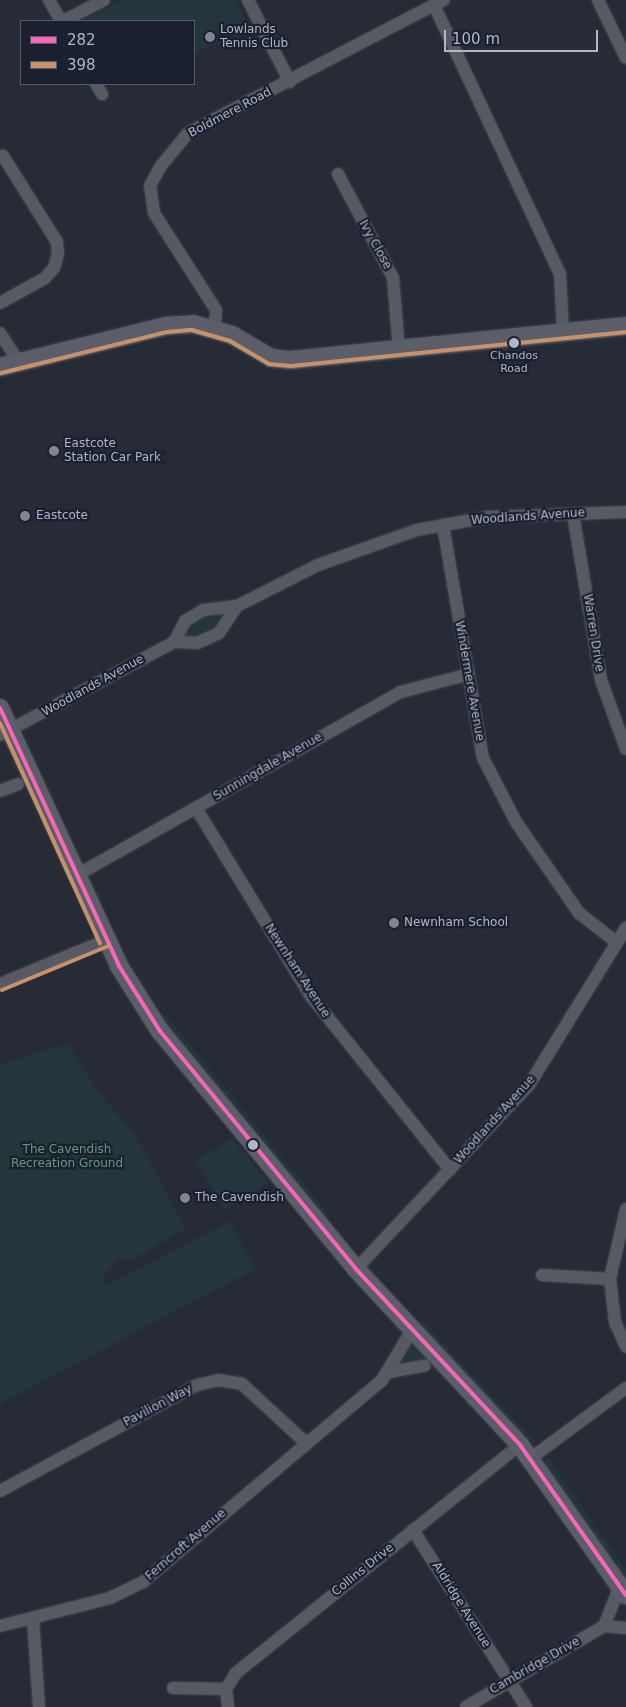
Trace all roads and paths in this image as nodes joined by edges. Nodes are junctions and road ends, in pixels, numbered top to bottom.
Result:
1 (48, 0) edge
2 (104, 0) edge
3 (248, 0) edge
4 (598, 0) edge
5 (439, 2) edge
6 (61, 20) edge
7 (64, 20) edge
8 (626, 58) edge
9 (290, 82) junction
10 (4, 156) dead end
11 (338, 174) dead end
12 (0, 303) edge
13 (626, 326) edge
14 (215, 328) junction
15 (0, 332) edge
16 (563, 332) junction
17 (399, 350) junction
18 (19, 362) junction
19 (0, 367) edge
20 (626, 512) edge
21 (574, 514) junction
22 (443, 525) junction
23 (237, 606) junction
24 (174, 642) junction
25 (466, 675) junction
26 (0, 708) edge
27 (6, 733) edge
28 (626, 749) edge
29 (18, 784) dead end
30 (0, 791) edge
31 (196, 808) junction
32 (77, 875) junction
33 (626, 928) edge
34 (106, 940) junction
35 (616, 942) junction
36 (0, 984) edge
37 (450, 1170) junction
38 (626, 1210) edge
39 (356, 1269) junction
40 (542, 1275) dead end
41 (610, 1279) junction
42 (412, 1330) junction
43 (626, 1347) edge
44 (424, 1366) dead end
45 (389, 1372) junction
46 (626, 1388) edge
47 (307, 1444) junction
48 (526, 1451) junction
49 (0, 1491) edge
50 (413, 1530) junction
51 (623, 1590) edge
52 (33, 1619) junction
53 (0, 1626) edge
54 (604, 1626) junction
55 (626, 1628) edge
56 (508, 1680) junction
57 (173, 1688) dead end
58 (226, 1690) junction
59 (39, 1707) edge
60 (228, 1707) edge
61 (466, 1707) edge
62 (526, 1707) edge

1 - 6 street
2 - 7 street
3 - 9 street
4 - 8 street
5 - 9 street, Boldmere Road
5 - 16 street
9 - 14 street, Boldmere Road
10 - 12 street
11 - 17 street, Ivy Close
13 - 16 street
14 - 17 street
14 - 18 street
15 - 18 street
16 - 17 street
18 - 19 street
20 - 21 street, Woodlands Avenue
21 - 22 street, Woodlands Avenue
21 - 28 street, Warren Drive
22 - 23 street, Woodlands Avenue
22 - 25 street, Windermere Avenue
23 - 24 street, Woodlands Avenue
23 - 24 street, Woodlands Avenue
24 - 27 street, Woodlands Avenue
25 - 31 street, Sunningdale Avenue
25 - 35 street, Windermere Avenue
26 - 27 street
27 - 32 street
29 - 30 street
31 - 32 street, Sunningdale Avenue
31 - 37 street, Newnham Avenue
32 - 34 street
33 - 35 street, Woodlands Avenue
34 - 36 street
34 - 39 street
35 - 37 street, Woodlands Avenue
37 - 39 street, Woodlands Avenue
38 - 41 street
39 - 42 street
40 - 41 street
41 - 43 street
42 - 45 street, Ferncroft Avenue
42 - 48 street
44 - 45 street
45 - 47 street, Ferncroft Avenue
46 - 48 street, Collins Drive
47 - 49 street, Pavilion Way
47 - 52 street, Ferncroft Avenue
48 - 50 street, Collins Drive
48 - 51 street
50 - 56 street, Aldridge Avenue
50 - 58 street, Collins Drive
51 - 54 street
52 - 53 street, Ferncroft Avenue
52 - 59 street
54 - 55 street
54 - 56 street, Cambridge Drive
56 - 61 street, Cambridge Drive
56 - 62 street, Aldridge Avenue
57 - 58 street
58 - 60 street

